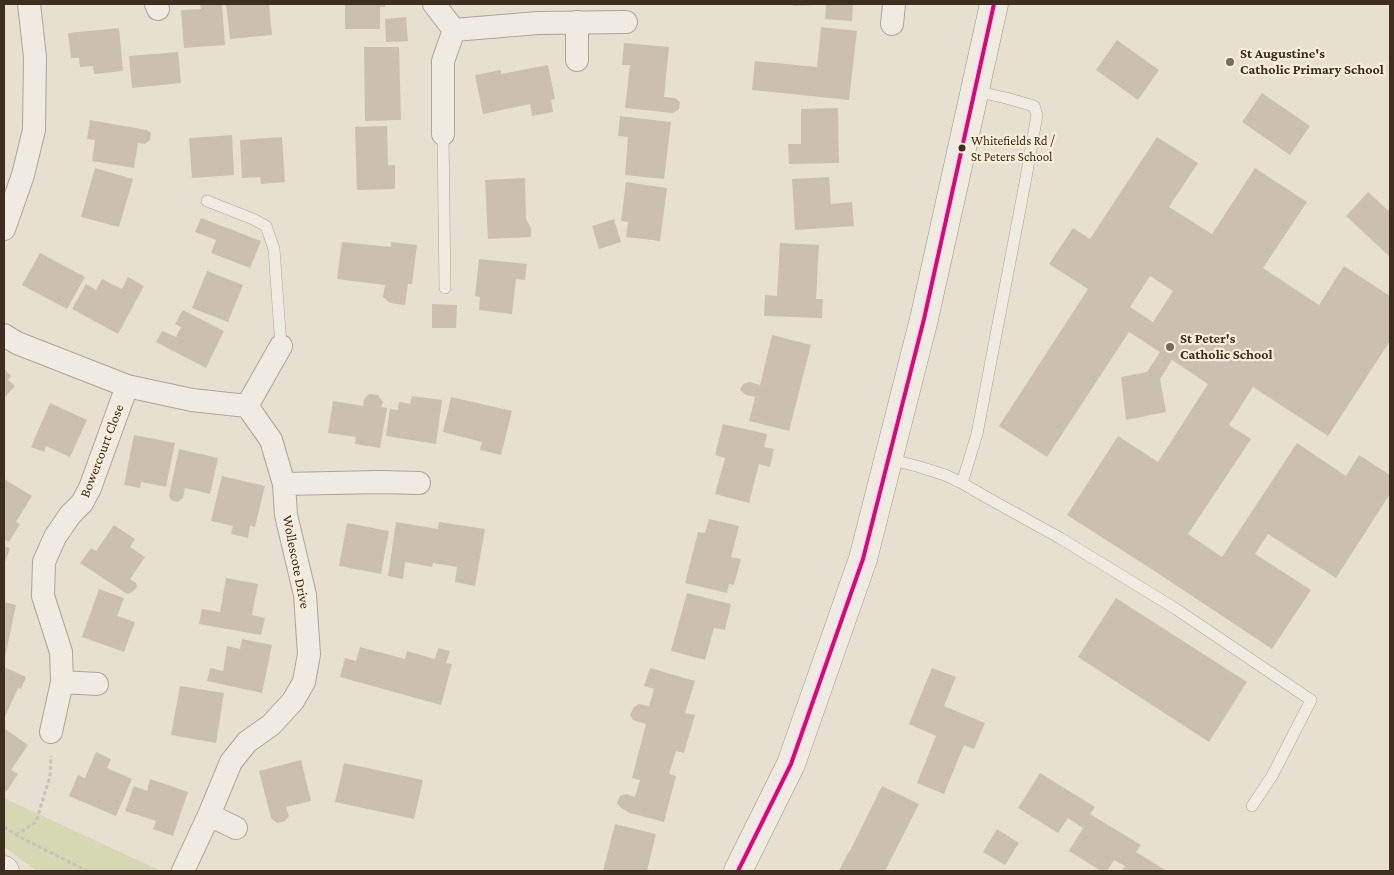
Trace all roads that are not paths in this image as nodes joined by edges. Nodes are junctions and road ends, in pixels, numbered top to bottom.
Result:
1 (29, 4) edge
2 (434, 4) edge
3 (994, 4) edge
4 (577, 22) junction
5 (626, 22) dead end
6 (454, 30) junction
7 (577, 60) dead end
8 (975, 91) junction
9 (443, 134) joint
10 (207, 201) dead end
11 (4, 230) edge
12 (445, 288) dead end
13 (4, 334) edge
14 (281, 346) joint
15 (127, 386) junction
16 (247, 406) junction
17 (889, 459) junction
18 (962, 482) junction
19 (419, 483) dead end
20 (284, 484) junction
21 (62, 682) junction
22 (97, 684) dead end
23 (51, 732) road end
24 (1252, 806) dead end
25 (209, 815) junction
26 (236, 828) dead end
27 (183, 871) edge
28 (738, 871) edge

1 - 11 street
2 - 6 street
3 - 8 street
4 - 5 street
4 - 6 street
4 - 7 street
6 - 9 street
8 - 17 street
8 - 18 lane
9 - 12 lane
10 - 14 lane
13 - 15 street
14 - 16 street
15 - 16 street
15 - 21 street, Bowercourt Close
16 - 20 street, Wollescote Drive
17 - 18 lane
17 - 28 street
18 - 24 lane
19 - 20 street
20 - 25 street, Wollescote Drive
21 - 22 street
21 - 23 street, Bowercourt Close
25 - 26 street
25 - 27 street, Wollescote Drive

